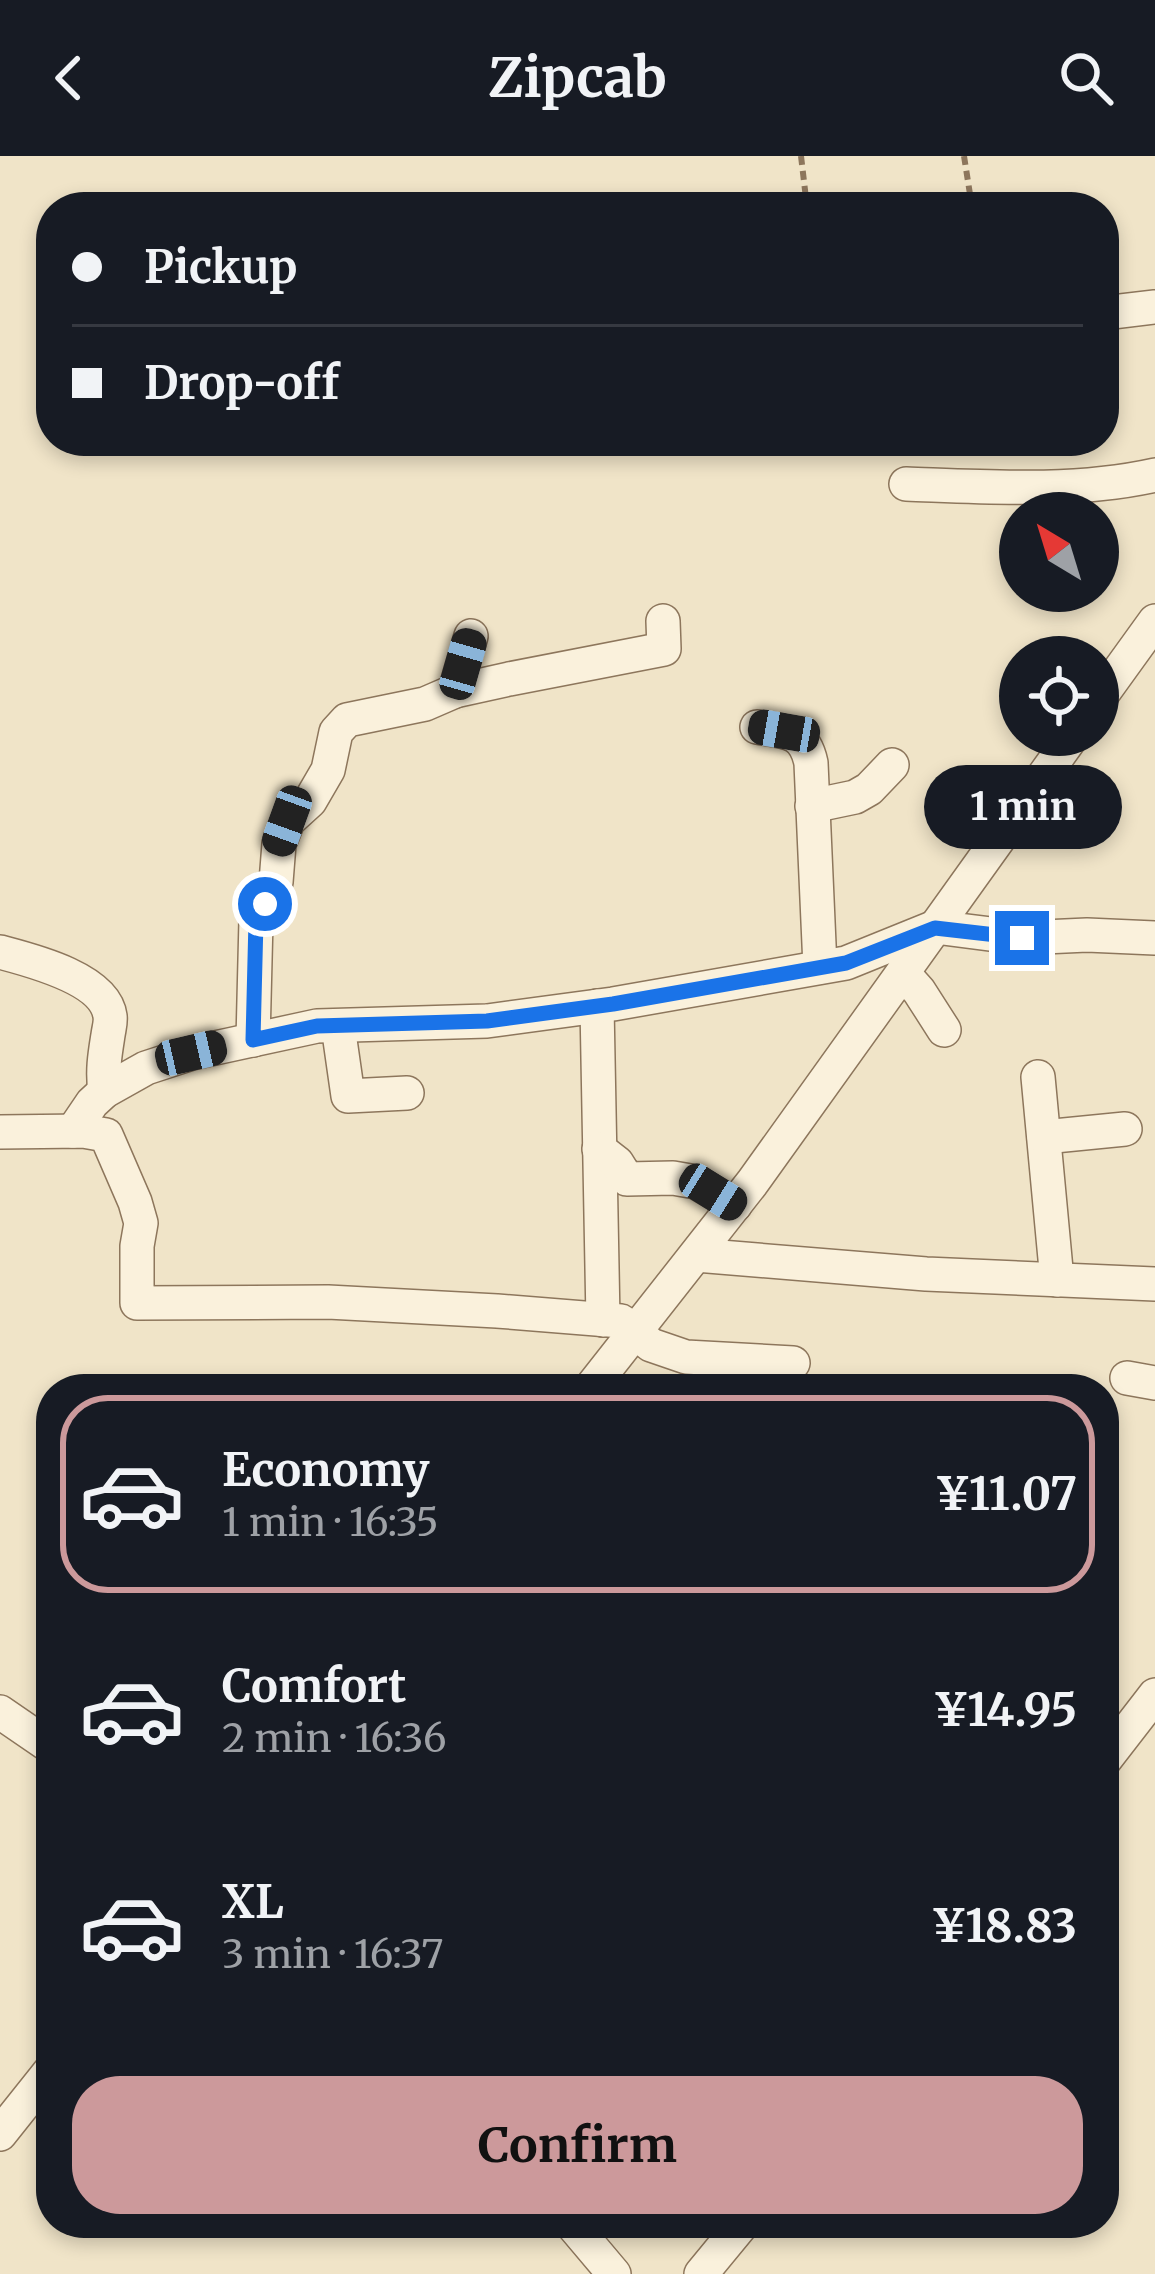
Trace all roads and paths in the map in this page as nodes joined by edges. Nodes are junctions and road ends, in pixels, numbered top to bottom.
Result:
1 (801, 156) edge
2 (964, 156) edge
3 (805, 192) edge
4 (970, 192) edge
5 (1155, 307) edge
6 (1119, 311) edge
7 (1155, 475) edge
8 (906, 484) dead end
9 (1155, 620) edge
10 (663, 622) dead end
11 (471, 636) dead end
12 (1119, 671) edge
13 (455, 691) junction
14 (757, 727) dead end
15 (1058, 756) edge
16 (892, 765) dead end
17 (812, 806) junction
18 (935, 928) junction
19 (1155, 938) edge
20 (0, 952) edge
21 (820, 967) junction
22 (903, 973) junction
23 (597, 1006) junction
24 (338, 1026) junction
25 (944, 1030) dead end
26 (253, 1040) junction
27 (1038, 1077) dead end
28 (105, 1091) junction
29 (407, 1093) dead end
30 (1124, 1129) dead end
31 (73, 1131) junction
32 (0, 1132) edge
33 (1044, 1137) junction
34 (599, 1149) junction
35 (735, 1205) junction
36 (696, 1255) junction
37 (1057, 1280) junction
38 (1155, 1284) edge
39 (602, 1320) junction
40 (636, 1331) junction
41 (794, 1363) dead end
42 (602, 1374) edge
43 (1155, 1695) edge
44 (0, 1712) edge
45 (36, 1737) edge
46 (1119, 1742) edge
47 (36, 2089) edge
48 (0, 2134) edge
49 (584, 2238) edge
50 (730, 2238) edge
51 (614, 2274) edge
52 (701, 2274) edge

1 - 3 path
2 - 4 path
5 - 6 street
7 - 8 street
9 - 12 street
10 - 13 street
11 - 13 street
13 - 26 street
14 - 17 street
15 - 18 street
16 - 17 street
17 - 21 street
18 - 19 street
18 - 21 street
18 - 22 street
20 - 28 street
21 - 23 street
22 - 25 street
22 - 35 street
23 - 24 street
23 - 34 street
24 - 26 street
24 - 29 street
26 - 28 street
27 - 33 street
28 - 31 street
30 - 33 street
31 - 32 street
31 - 39 street
33 - 37 street
34 - 35 street
34 - 39 street
35 - 36 street
36 - 37 street
36 - 40 street
37 - 38 street
39 - 40 street
40 - 41 street
40 - 42 street
43 - 46 street
44 - 45 street
47 - 48 street
49 - 51 street
50 - 52 street

